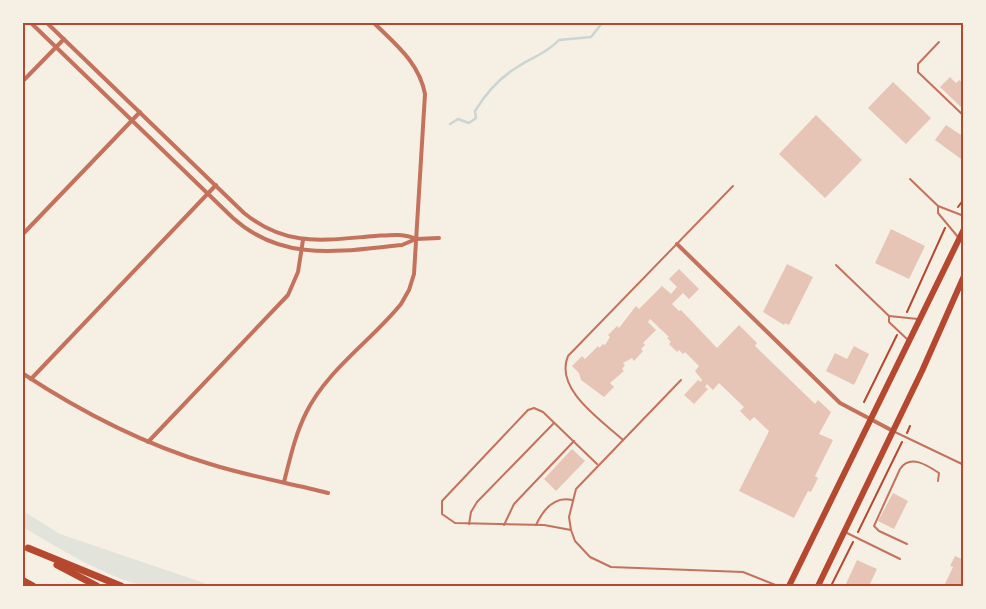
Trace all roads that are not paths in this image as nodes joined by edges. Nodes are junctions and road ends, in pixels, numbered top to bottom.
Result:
1 (30, 22) edge
2 (46, 22) edge
3 (373, 22) edge
4 (64, 40) junction
5 (939, 42) dead end
6 (56, 47) junction
7 (22, 82) edge
8 (140, 112) junction
9 (964, 116) edge
10 (132, 120) junction
11 (910, 179) dead end
12 (216, 185) junction
13 (733, 186) dead end
14 (208, 194) junction
15 (938, 206) junction
16 (964, 216) edge
17 (964, 229) edge
18 (22, 235) edge
19 (439, 238) dead end
20 (959, 238) junction
21 (416, 239) junction
22 (303, 240) junction
23 (676, 244) junction
24 (301, 251) junction
25 (836, 265) dead end
26 (964, 276) edge
27 (962, 283) edge
28 (889, 316) junction
29 (920, 319) junction
30 (909, 342) junction
31 (22, 373) edge
32 (31, 379) junction
33 (681, 380) dead end
34 (871, 421) junction
35 (554, 423) junction
36 (892, 431) junction
37 (623, 440) junction
38 (148, 442) junction
39 (574, 442) junction
40 (598, 465) junction
41 (964, 465) edge
42 (938, 481) dead end
43 (284, 482) junction
44 (328, 493) dead end
45 (572, 500) junction
46 (469, 524) junction
47 (504, 525) junction
48 (536, 525) junction
49 (570, 530) junction
50 (845, 532) junction
51 (907, 544) dead end
52 (25, 546) edge
53 (900, 559) dead end
54 (22, 580) edge
55 (33, 586) edge
56 (97, 586) edge
57 (121, 586) edge
58 (778, 586) edge
59 (789, 586) edge
60 (818, 586) edge

1 - 6 street
2 - 4 street
3 - 21 street
4 - 6 street
4 - 8 street
5 - 9 lane
6 - 7 street
6 - 10 street
8 - 10 street
8 - 12 street
10 - 14 street
10 - 18 street
11 - 15 lane
12 - 14 street
12 - 22 street
13 - 23 lane
14 - 24 street
14 - 32 street
15 - 16 lane
15 - 20 lane
17 - 20 main road
19 - 21 street
20 - 29 main road
21 - 22 street
21 - 24 street
21 - 43 street
22 - 24 street
23 - 34 street
23 - 37 lane
24 - 38 street
25 - 28 lane
26 - 27 main road
27 - 36 main road
28 - 29 lane
28 - 30 lane
29 - 30 main road
30 - 34 main road
31 - 32 street
32 - 38 street
33 - 37 lane
34 - 36 street
34 - 59 main road
35 - 39 lane
35 - 46 lane
35 - 46 lane
36 - 41 lane
36 - 50 main road
37 - 40 lane
38 - 43 street
39 - 40 lane
39 - 47 lane
40 - 45 lane
42 - 51 lane
43 - 44 street
45 - 48 lane
45 - 49 lane
46 - 47 lane
47 - 48 lane
48 - 49 lane
49 - 58 lane
50 - 53 lane
50 - 60 main road
52 - 56 highway
52 - 57 highway
54 - 55 highway

